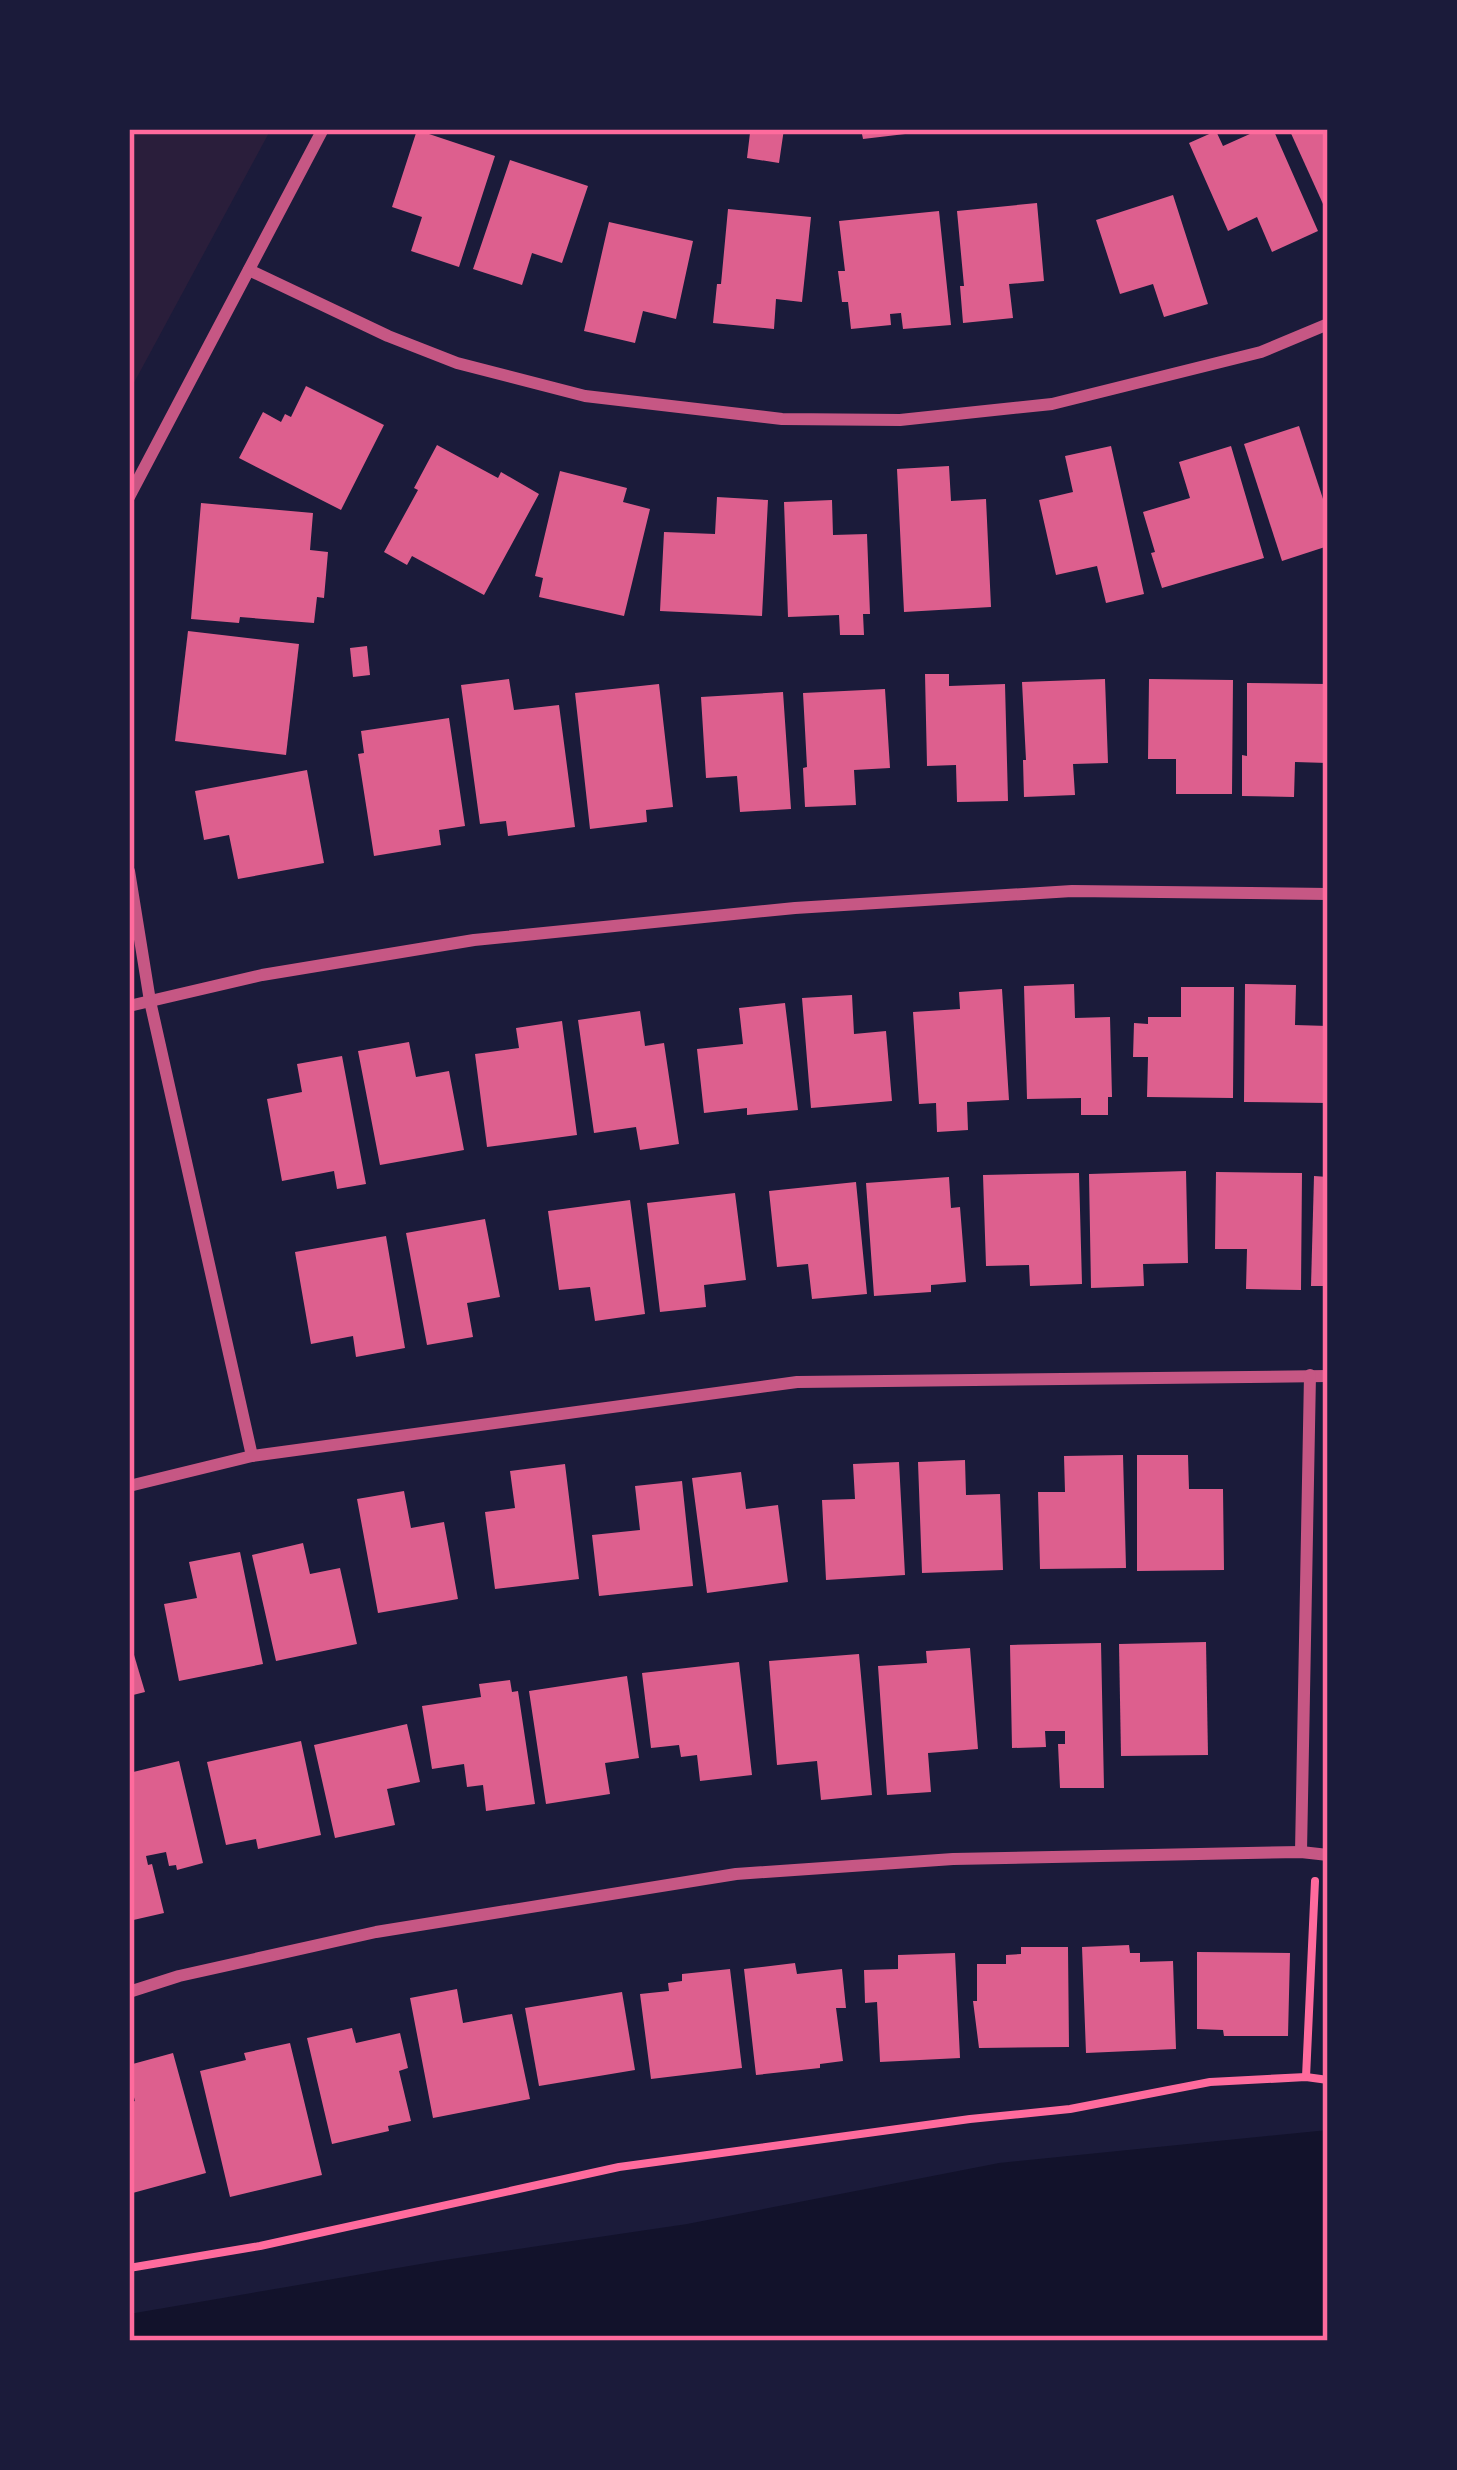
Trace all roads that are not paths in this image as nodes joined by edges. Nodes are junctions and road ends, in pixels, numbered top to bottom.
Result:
1 (322, 129) edge
2 (249, 270) junction
3 (1328, 324) edge
4 (129, 497) edge
5 (129, 871) edge
6 (1328, 894) edge
7 (150, 1001) junction
8 (129, 1006) edge
9 (1310, 1375) junction
10 (1328, 1376) edge
11 (252, 1456) junction
12 (129, 1486) edge
13 (1300, 1852) junction
14 (1322, 1854) edge
15 (129, 1992) edge

1 - 2 street
2 - 3 street
2 - 4 street
5 - 7 street
6 - 7 street
7 - 8 street
7 - 11 street
9 - 10 street
9 - 11 street
9 - 13 street
11 - 12 street
13 - 14 street
13 - 15 street

